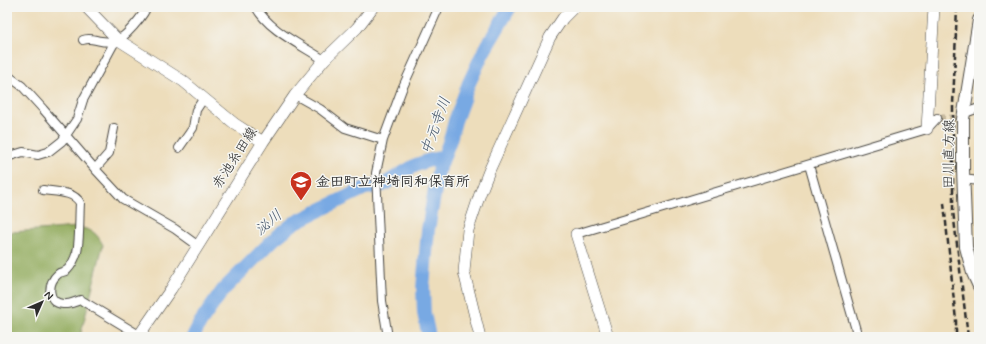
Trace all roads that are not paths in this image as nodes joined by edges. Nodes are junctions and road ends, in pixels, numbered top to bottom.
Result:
1 (86, 7) edge
2 (147, 7) edge
3 (256, 7) edge
4 (373, 7) edge
5 (439, 7) edge
6 (574, 7) edge
7 (934, 7) edge
8 (979, 20) edge
9 (83, 40) dead end
10 (116, 41) junction
11 (324, 60) junction
12 (7, 75) edge
13 (295, 95) junction
14 (204, 98) junction
15 (979, 108) edge
16 (962, 117) junction
17 (937, 118) dead end
18 (114, 128) dead end
19 (927, 129) junction
20 (66, 136) junction
21 (383, 140) junction
22 (263, 142) junction
23 (179, 148) dead end
24 (7, 157) edge
25 (809, 165) junction
26 (95, 168) junction
27 (963, 179) junction
28 (979, 181) edge
29 (43, 190) dead end
30 (576, 234) joint
31 (198, 245) junction
32 (979, 286) edge
33 (138, 336) edge
34 (388, 337) edge
35 (480, 337) edge
36 (608, 337) edge
37 (858, 337) edge

1 - 10 street
2 - 10 street
3 - 11 street
4 - 11 street, 赤池糸田線
5 - 21 street
6 - 35 street
7 - 19 street
8 - 16 main road, 田川直方線
9 - 10 street
10 - 14 street
10 - 20 street
11 - 13 street, 赤池糸田線
12 - 20 street
13 - 21 street
13 - 22 street, 赤池糸田線
14 - 22 street
14 - 23 street
15 - 16 street
16 - 27 main road, 田川直方線
17 - 19 street
18 - 26 street
19 - 25 street
20 - 24 street
20 - 26 street
21 - 34 street
22 - 31 street, 赤池糸田線
25 - 30 street
25 - 37 street
26 - 31 street
27 - 28 street
27 - 32 main road, 田川直方線
29 - 33 street
30 - 36 street
31 - 33 street, 赤池糸田線

